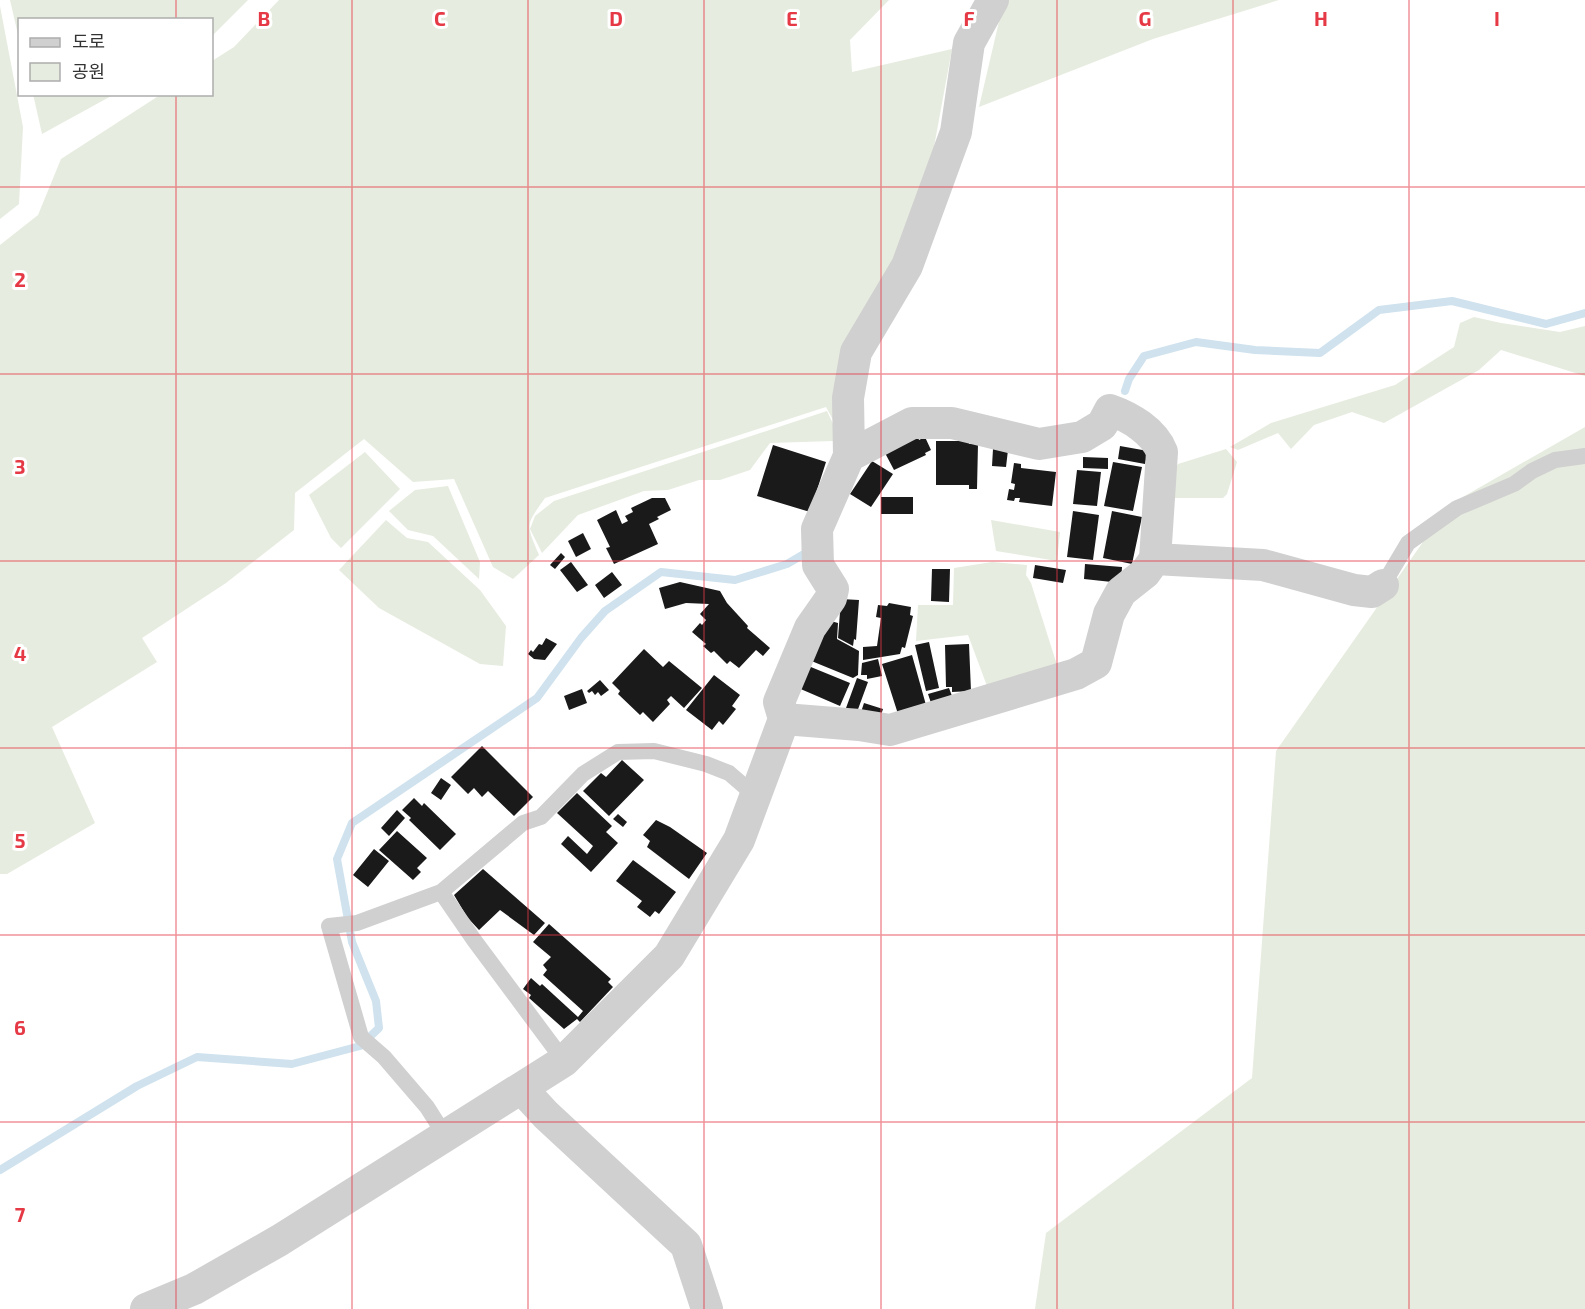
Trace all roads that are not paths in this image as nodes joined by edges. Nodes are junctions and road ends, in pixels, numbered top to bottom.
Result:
1 (993, 0) edge
2 (849, 456) junction
3 (1585, 456) edge
4 (1155, 559) junction
5 (1383, 585) joint
6 (784, 719) junction
7 (756, 794) junction
8 (441, 892) junction
9 (564, 1061) junction
10 (522, 1089) junction
11 (446, 1137) junction
12 (146, 1309) edge
13 (707, 1309) edge

1 - 2 street
2 - 4 street
2 - 6 street
3 - 5 lane
4 - 5 street
4 - 6 street
6 - 7 street
7 - 8 lane
7 - 9 street
8 - 9 lane
8 - 11 lane
9 - 10 street
10 - 11 street
10 - 13 street
11 - 12 street

